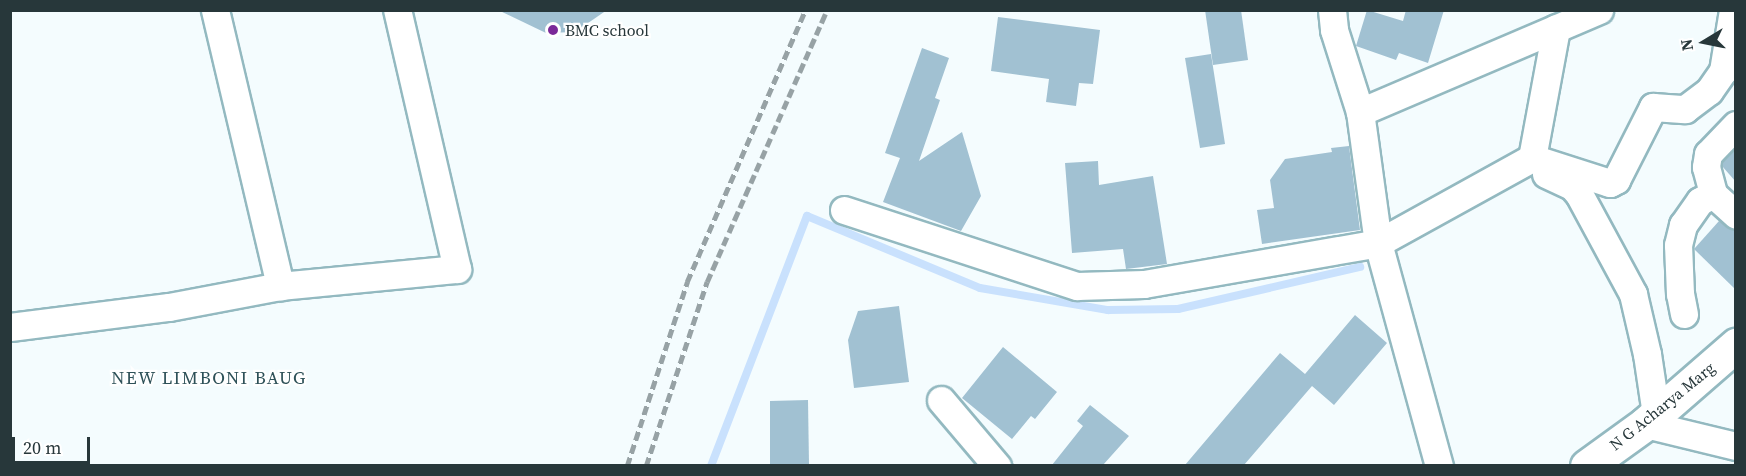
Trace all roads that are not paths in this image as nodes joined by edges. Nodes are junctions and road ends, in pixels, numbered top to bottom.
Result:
1 (215, 10) edge
2 (397, 10) edge
3 (1332, 10) edge
4 (1599, 10) edge
5 (1733, 10) edge
6 (1556, 28) junction
7 (1360, 112) junction
8 (1736, 125) edge
9 (1532, 158) junction
10 (1713, 194) junction
11 (844, 210) dead end
12 (1736, 215) edge
13 (1380, 250) junction
14 (280, 286) junction
15 (1684, 314) dead end
16 (10, 327) edge
17 (1736, 345) edge
18 (941, 400) dead end
19 (1650, 419) junction
20 (1736, 446) edge
21 (997, 465) edge
22 (1439, 465) edge
23 (1587, 465) edge

1 - 14 street
2 - 14 street
3 - 7 street
4 - 6 street
5 - 9 street
6 - 7 street
6 - 9 street
7 - 13 street
8 - 10 street
9 - 13 street
10 - 12 street
10 - 15 street
11 - 13 street
13 - 19 street
13 - 22 street
14 - 16 street
17 - 19 main road, N G Acharya Marg
18 - 21 street
19 - 20 street
19 - 23 main road, N G Acharya Marg

